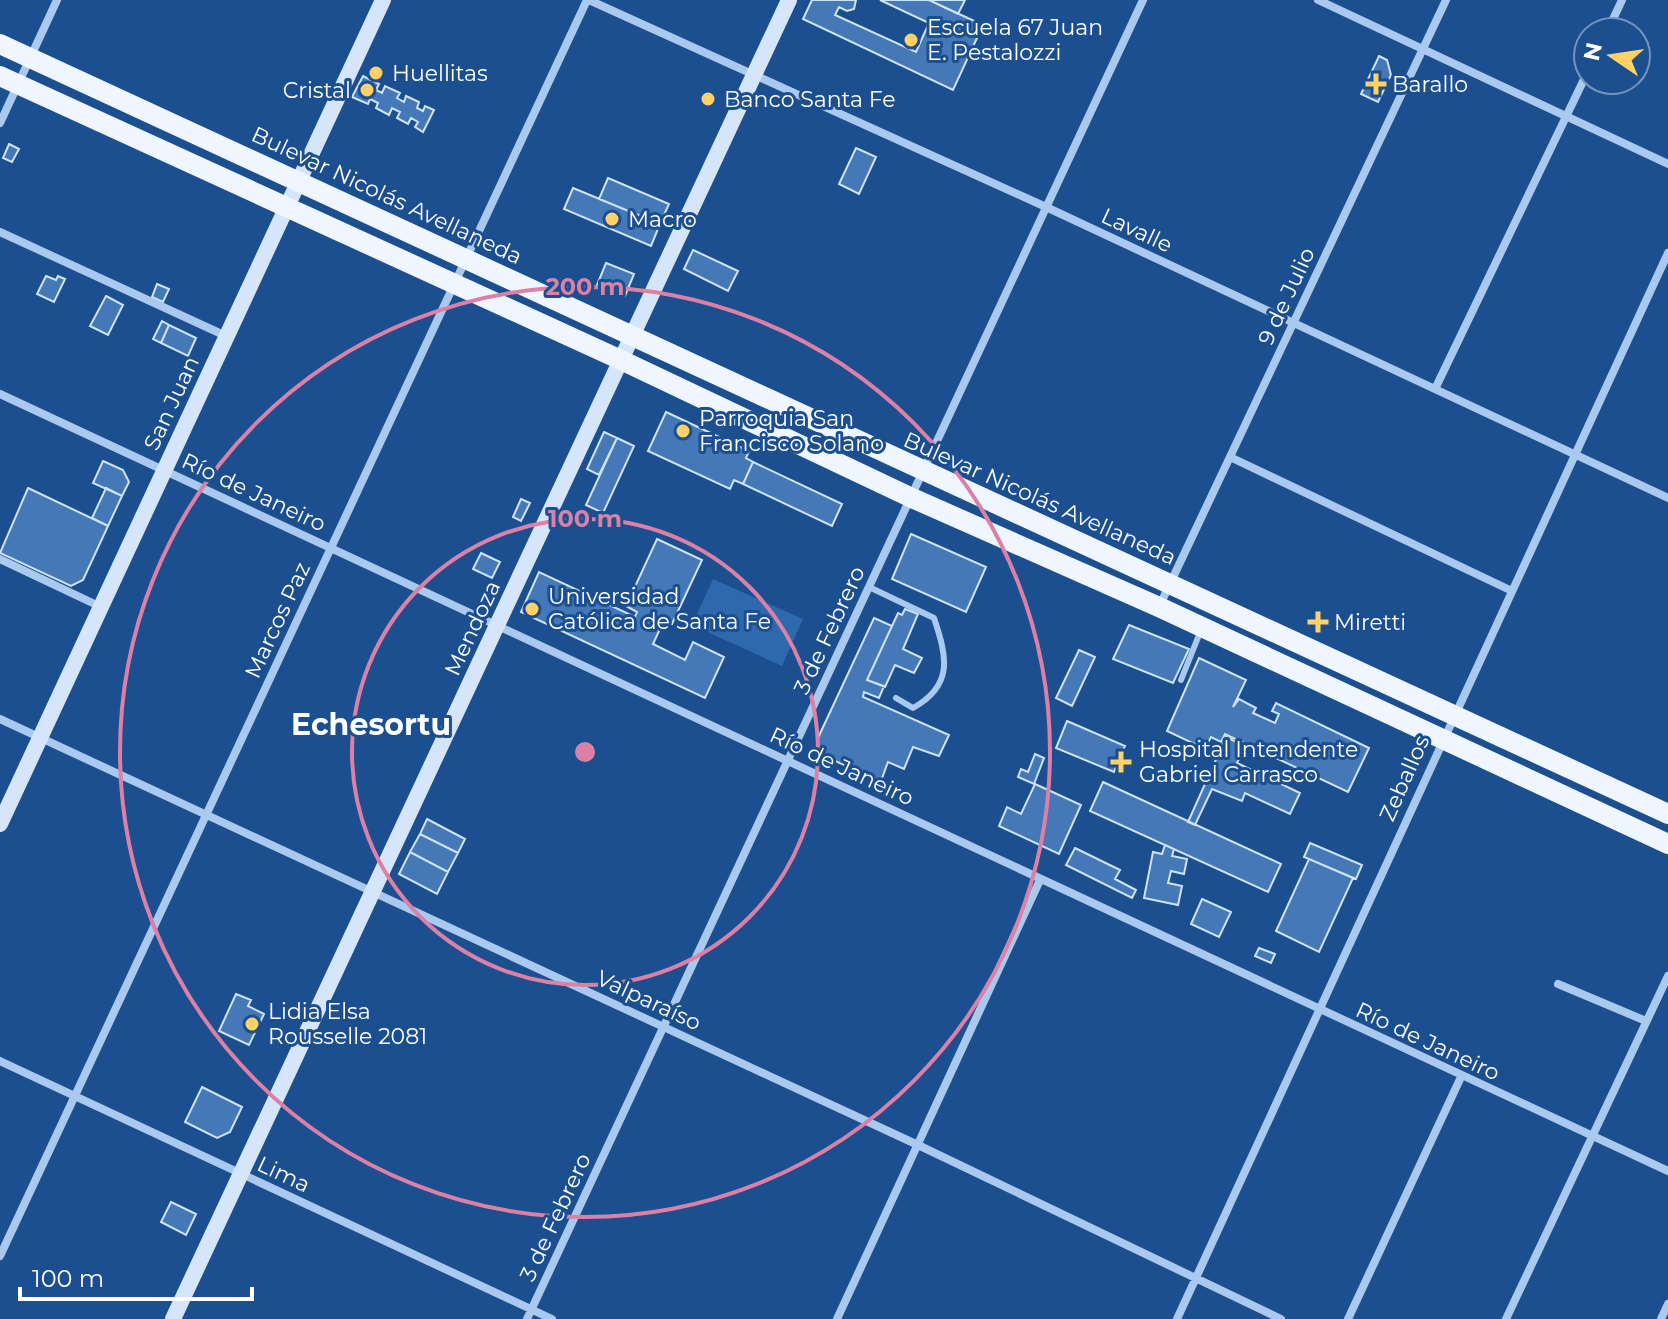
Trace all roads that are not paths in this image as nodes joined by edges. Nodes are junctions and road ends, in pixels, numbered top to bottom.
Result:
1 (57, 0) edge
2 (383, 0) edge
3 (588, 0) edge
4 (789, 0) edge
5 (1143, 0) edge
6 (1318, 0) edge
7 (1446, 0) edge
8 (0, 44) edge
9 (1422, 49) junction
10 (30, 58) junction
11 (753, 77) junction
12 (9, 80) edge
13 (1576, 96) edge
14 (1567, 116) junction
15 (0, 123) edge
16 (1668, 164) edge
17 (299, 180) junction
18 (287, 207) junction
19 (1046, 207) junction
20 (0, 232) edge
21 (1668, 253) edge
22 (466, 258) junction
23 (454, 283) junction
24 (1293, 323) junction
25 (633, 335) junction
26 (226, 336) junction
27 (621, 360) junction
28 (1435, 389) junction
29 (0, 394) edge
30 (1578, 456) junction
31 (1230, 457) junction
32 (164, 470) junction
33 (924, 473) junction
34 (912, 498) junction
35 (1668, 498) edge
36 (330, 547) junction
37 (0, 559) edge
38 (1171, 583) junction
39 (869, 587) junction
40 (1512, 591) junction
41 (101, 607) junction
42 (1159, 607) junction
43 (497, 625) junction
44 (1202, 627) junction
45 (1181, 680) dead end
46 (896, 698) dead end
47 (1453, 714) junction
48 (0, 719) edge
49 (40, 738) junction
50 (1441, 738) junction
51 (788, 760) junction
52 (206, 814) junction
53 (1668, 814) edge
54 (0, 824) edge
55 (1668, 844) edge
56 (1040, 880) junction
57 (373, 892) junction
58 (1668, 976) edge
59 (1558, 984) dead end
60 (1322, 1010) junction
61 (1646, 1021) junction
62 (663, 1027) junction
63 (0, 1061) edge
64 (1461, 1077) junction
65 (75, 1096) junction
66 (1590, 1136) junction
67 (918, 1145) junction
68 (1668, 1171) edge
69 (241, 1174) junction
70 (0, 1256) edge
71 (1195, 1279) junction
72 (1668, 1304) edge
73 (531, 1309) junction
74 (173, 1319) edge
75 (527, 1319) edge
76 (552, 1319) edge
77 (837, 1319) edge
78 (1177, 1319) edge
79 (1281, 1319) edge
80 (1348, 1319) edge
81 (1506, 1319) edge
82 (1661, 1319) edge

1 - 10 street
2 - 17 main road, San Juan
3 - 11 street, Lavalle
3 - 22 street, Marcos Paz
4 - 11 main road, Mendoza
5 - 19 street, 3 de Febrero
6 - 9 street
7 - 9 street, 9 de Julio
8 - 10 main road, Bulevar Nicolás Avellaneda
9 - 14 street
9 - 24 street, 9 de Julio
10 - 12 street
10 - 17 main road, Bulevar Nicolás Avellaneda
11 - 19 street, Lavalle
11 - 25 main road, Mendoza
12 - 15 street
12 - 18 main road
13 - 14 street
14 - 16 street
14 - 28 street
17 - 18 main road, San Juan
17 - 22 main road, Bulevar Nicolás Avellaneda
18 - 23 main road
18 - 26 main road, San Juan
19 - 24 street, Lavalle
19 - 33 street, 3 de Febrero
20 - 26 street
21 - 30 street, Zeballos
22 - 23 street, Marcos Paz
22 - 25 main road, Bulevar Nicolás Avellaneda
23 - 27 main road
23 - 36 street, Marcos Paz
24 - 28 street, Lavalle
24 - 31 street, 9 de Julio
25 - 27 main road, Mendoza
25 - 33 main road, Bulevar Nicolás Avellaneda
26 - 32 main road, San Juan
27 - 34 main road
27 - 43 main road, Mendoza
28 - 30 street, Lavalle
29 - 32 street, Río de Janeiro
30 - 35 street, Lavalle
30 - 40 street, Zeballos
31 - 38 street, 9 de Julio
31 - 40 street
32 - 36 street, Río de Janeiro
32 - 41 main road, San Juan
33 - 34 street, 3 de Febrero
33 - 38 main road, Bulevar Nicolás Avellaneda
34 - 39 street, 3 de Febrero
34 - 42 main road
36 - 43 street, Río de Janeiro
36 - 52 street, Marcos Paz
37 - 41 street
38 - 42 street, 9 de Julio
38 - 47 main road, Bulevar Nicolás Avellaneda
39 - 46 lane
39 - 51 street, 3 de Febrero
40 - 47 street, Zeballos
41 - 49 main road, San Juan
42 - 44 main road
43 - 51 street, Río de Janeiro
43 - 57 main road, Mendoza
44 - 45 lane
44 - 50 main road
47 - 50 street, Zeballos
47 - 53 main road, Bulevar Nicolás Avellaneda
48 - 49 street, Valparaíso
49 - 52 street, Valparaíso
49 - 54 main road, San Juan
50 - 55 main road
50 - 60 street, Zeballos
51 - 56 street, Río de Janeiro
51 - 62 street, 3 de Febrero
52 - 57 street, Valparaíso
52 - 65 street, Marcos Paz
56 - 60 street, Río de Janeiro
56 - 67 street
57 - 62 street, Valparaíso
57 - 69 main road, Mendoza
58 - 61 street
59 - 61 street
60 - 64 street, Río de Janeiro
60 - 71 street, Zeballos
61 - 66 street
62 - 67 street, Valparaíso
62 - 73 street, 3 de Febrero
63 - 65 street, Lima
64 - 66 street, Río de Janeiro
64 - 80 street
65 - 69 street, Lima
65 - 70 street, Marcos Paz
66 - 68 street, Río de Janeiro
66 - 81 street
67 - 71 street, Valparaíso
67 - 77 street
69 - 73 street, Lima
69 - 74 main road, Mendoza
71 - 78 street, Zeballos
71 - 79 street, Valparaíso
72 - 82 street
73 - 75 street, 3 de Febrero
73 - 76 street, Lima

